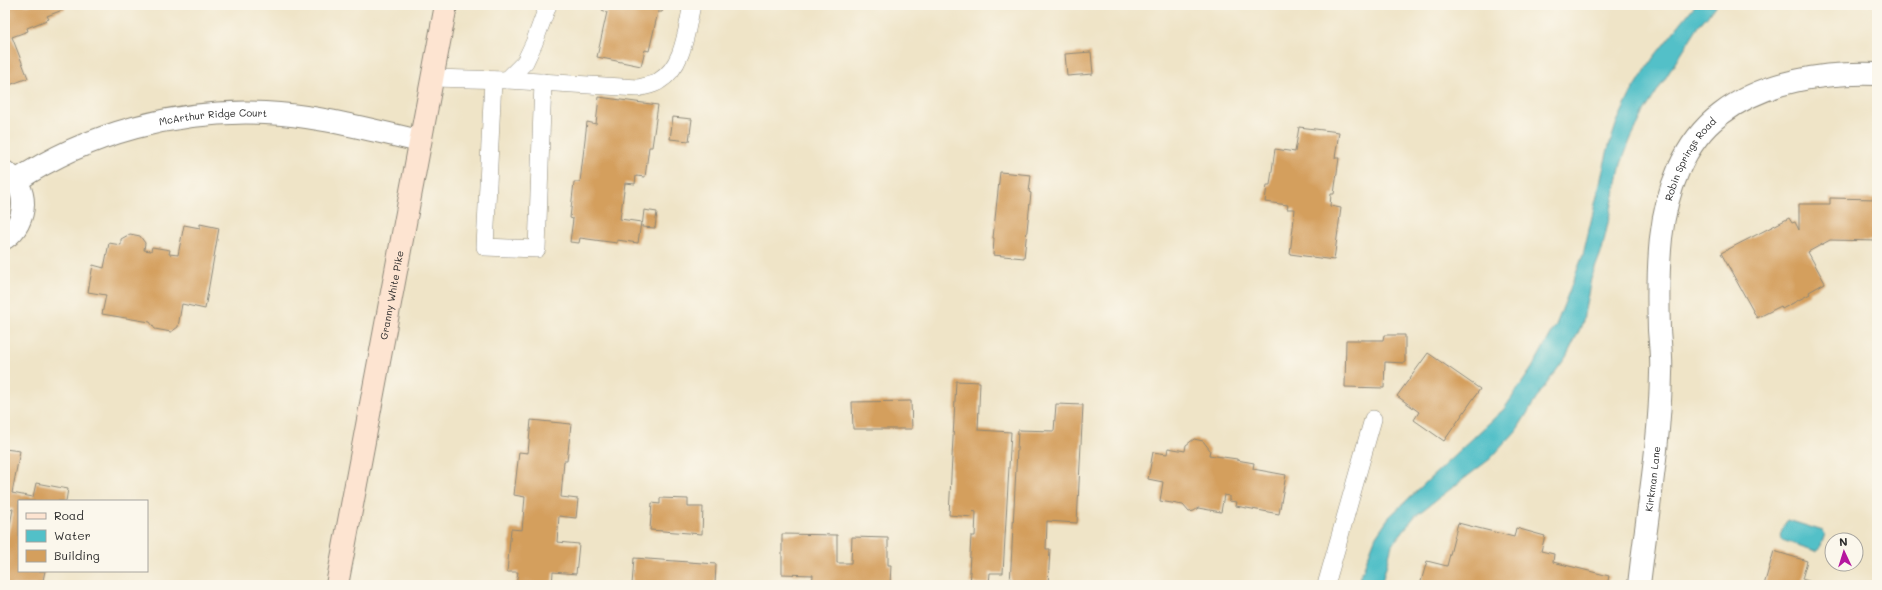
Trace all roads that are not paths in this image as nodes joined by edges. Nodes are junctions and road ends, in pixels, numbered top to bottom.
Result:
1 (446, 5) edge
2 (548, 5) edge
3 (692, 5) edge
4 (1877, 74) edge
5 (432, 78) junction
6 (500, 80) junction
7 (543, 82) junction
8 (420, 141) junction
9 (10, 177) edge
10 (5, 238) edge
11 (1661, 372) joint
12 (1373, 419) dead end
13 (337, 585) edge
14 (1326, 585) edge
15 (1639, 585) edge

1 - 5 main road, Granny White Pike
2 - 6 lane
3 - 7 lane
4 - 11 street, Robin Springs Road
5 - 6 lane
5 - 8 main road, Granny White Pike
6 - 7 lane
6 - 7 lane
8 - 9 street, McArthur Ridge Court
8 - 13 main road, Granny White Pike
9 - 10 street, McArthur Ridge Court
11 - 15 street, Kirkman Lane
12 - 14 lane

